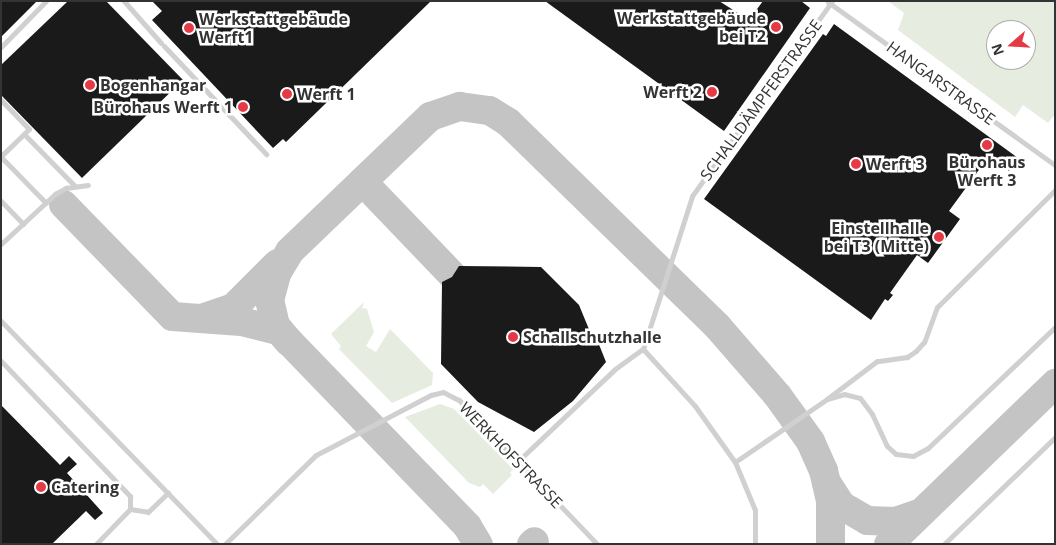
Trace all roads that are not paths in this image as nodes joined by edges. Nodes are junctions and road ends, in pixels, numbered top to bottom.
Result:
1 (46, 1) edge
2 (124, 1) edge
3 (830, 2) edge
4 (1, 47) edge
5 (1, 100) edge
6 (24, 134) junction
7 (266, 154) dead end
8 (1, 157) edge
9 (1055, 165) edge
10 (88, 185) dead end
11 (75, 186) junction
12 (1055, 190) edge
13 (1, 201) edge
14 (46, 203) junction
15 (23, 224) junction
16 (1, 244) edge
17 (1, 321) edge
18 (1055, 327) edge
19 (643, 349) junction
20 (1, 361) edge
21 (827, 399) junction
22 (1055, 437) edge
23 (517, 462) junction
24 (735, 462) junction
25 (168, 493) junction
26 (130, 509) junction
27 (96, 544) edge
28 (216, 544) edge
29 (224, 544) edge
30 (597, 544) edge
31 (755, 544) edge
32 (944, 544) edge

1 - 4 lane
2 - 7 lane
3 - 9 lane, HANGARSTRASSE
3 - 19 lane, SCHALLDÄMPFERSTRASSE
5 - 6 lane
6 - 8 lane
6 - 11 lane
8 - 14 lane
10 - 11 lane
11 - 14 lane
12 - 21 lane
13 - 15 lane
14 - 15 lane
15 - 16 lane
17 - 25 lane
18 - 21 lane
19 - 23 lane
19 - 24 lane
20 - 26 lane
21 - 24 lane
22 - 32 lane
23 - 29 lane, WERKHOFSTRASSE
23 - 30 lane, WERKHOFSTRASSE
24 - 31 lane
25 - 26 lane
25 - 28 lane
26 - 27 lane

